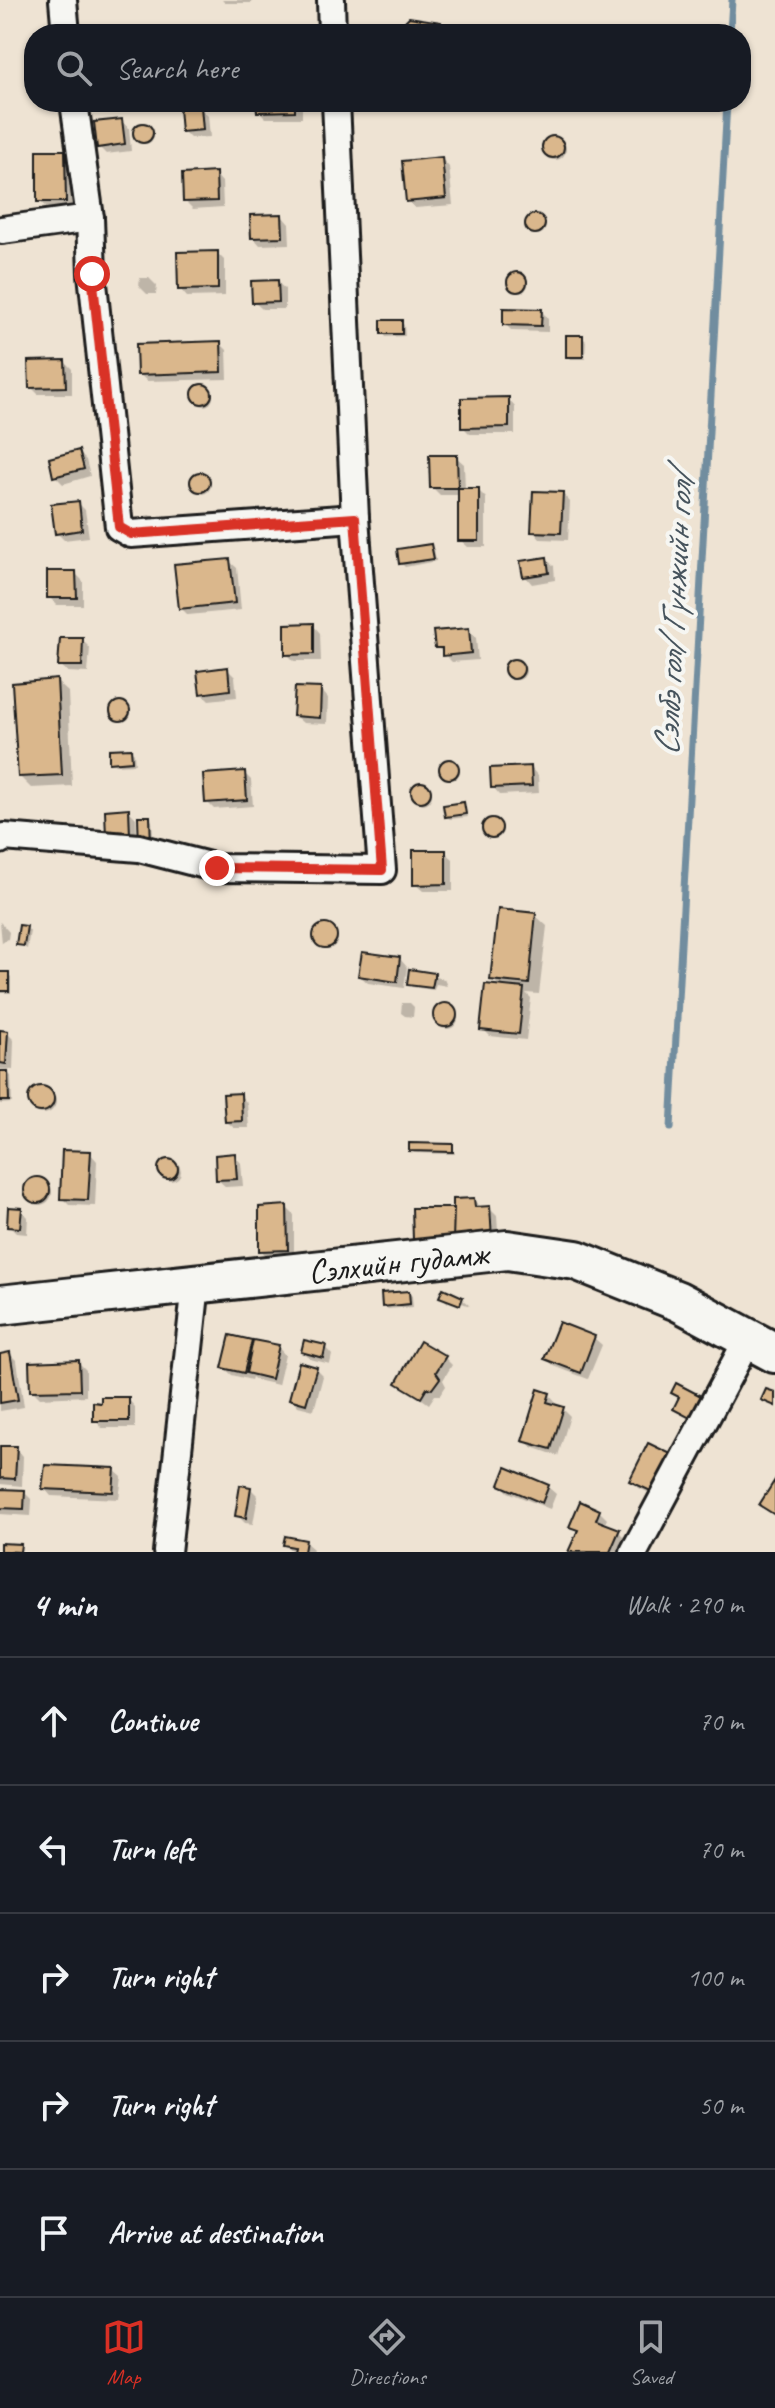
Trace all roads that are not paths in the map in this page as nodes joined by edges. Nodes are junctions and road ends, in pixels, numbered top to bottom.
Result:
1 (63, 0) edge
2 (331, 0) edge
3 (65, 24) edge
4 (332, 24) edge
5 (75, 112) edge
6 (336, 112) edge
7 (90, 218) junction
8 (2, 230) edge
9 (355, 518) junction
10 (0, 840) edge
11 (196, 1284) junction
12 (0, 1305) edge
13 (762, 1346) edge
14 (167, 1552) edge
15 (634, 1552) edge

1 - 3 street
2 - 4 street
5 - 7 street
6 - 9 street
7 - 8 street
7 - 9 street
9 - 10 street
11 - 12 main road, Сэлхийн гудамж
11 - 13 main road, Сэлхийн гудамж
11 - 14 street
13 - 15 street

